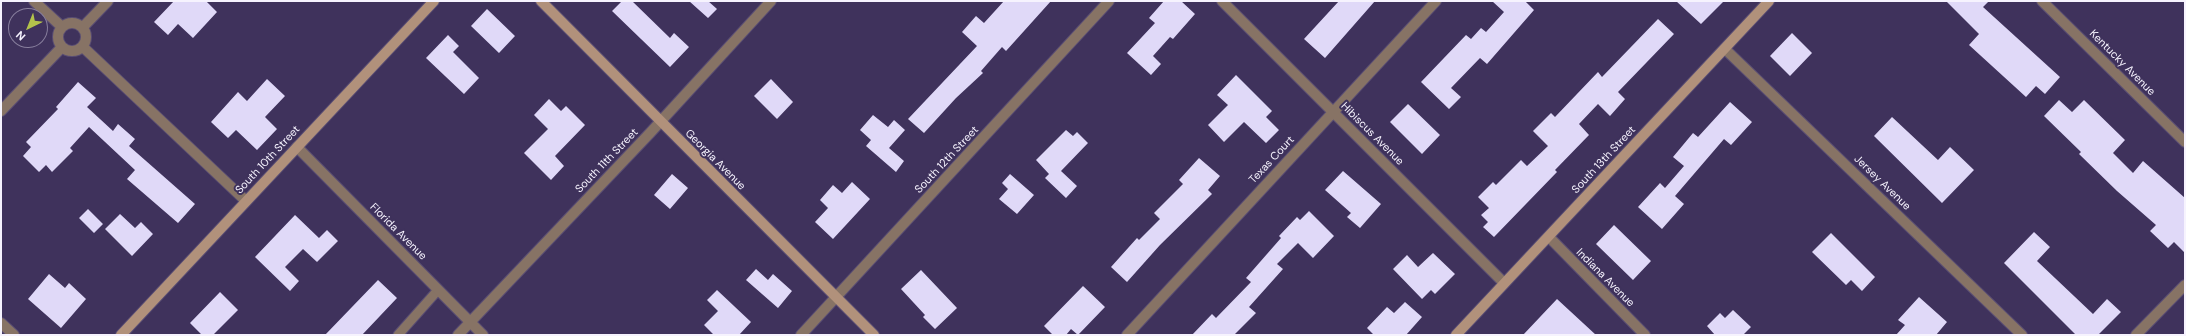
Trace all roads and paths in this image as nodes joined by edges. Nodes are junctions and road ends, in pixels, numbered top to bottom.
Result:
1 (34, 1) edge
2 (108, 1) edge
3 (434, 1) edge
4 (541, 1) edge
5 (771, 1) edge
6 (1109, 1) edge
7 (1222, 1) edge
8 (1436, 1) edge
9 (1770, 1) edge
10 (2042, 1) edge
11 (62, 27) junction
12 (83, 27) junction
13 (62, 46) junction
14 (83, 47) junction
15 (1725, 49) junction
16 (1, 111) edge
17 (1333, 112) junction
18 (660, 122) junction
19 (2185, 142) edge
20 (297, 147) junction
21 (246, 201) junction
22 (1549, 237) junction
23 (1504, 283) junction
24 (2185, 285) edge
25 (438, 290) junction
26 (837, 298) junction
27 (470, 322) junction
28 (1, 323) edge
29 (14, 335) edge
30 (121, 335) edge
31 (398, 335) edge
32 (458, 335) edge
33 (483, 335) edge
34 (801, 335) edge
35 (874, 335) edge
36 (1127, 335) edge
37 (1456, 335) edge
38 (1645, 335) edge
39 (2022, 335) edge
40 (2136, 335) edge

1 - 11 street
2 - 12 street
3 - 20 street, South 10th Street
4 - 18 street, Georgia Avenue
5 - 18 street, South 11th Street
6 - 26 street, South 12th Street
7 - 17 street, Hibiscus Avenue
8 - 17 street, Texas Court
9 - 15 street, South 13th Street
10 - 19 street, Kentucky Avenue
11 - 12 street
11 - 13 street
12 - 14 street
13 - 14 street
13 - 16 street
14 - 21 street
15 - 22 street, South 13th Street
15 - 39 street, Jersey Avenue
17 - 23 street, Hibiscus Avenue
17 - 36 street, Texas Court
18 - 26 street, Georgia Avenue
18 - 27 street, South 11th Street
20 - 21 street, South 10th Street
20 - 25 street, Florida Avenue
21 - 30 street, South 10th Street
22 - 23 street, South 13th Street
22 - 38 street, Indiana Avenue
23 - 37 street, South 13th Street
24 - 40 street
25 - 27 street, Florida Avenue
25 - 31 lane
26 - 34 street, South 12th Street
26 - 35 street, Georgia Avenue
27 - 32 street, South 11th Street
27 - 33 street, Florida Avenue
28 - 29 street

